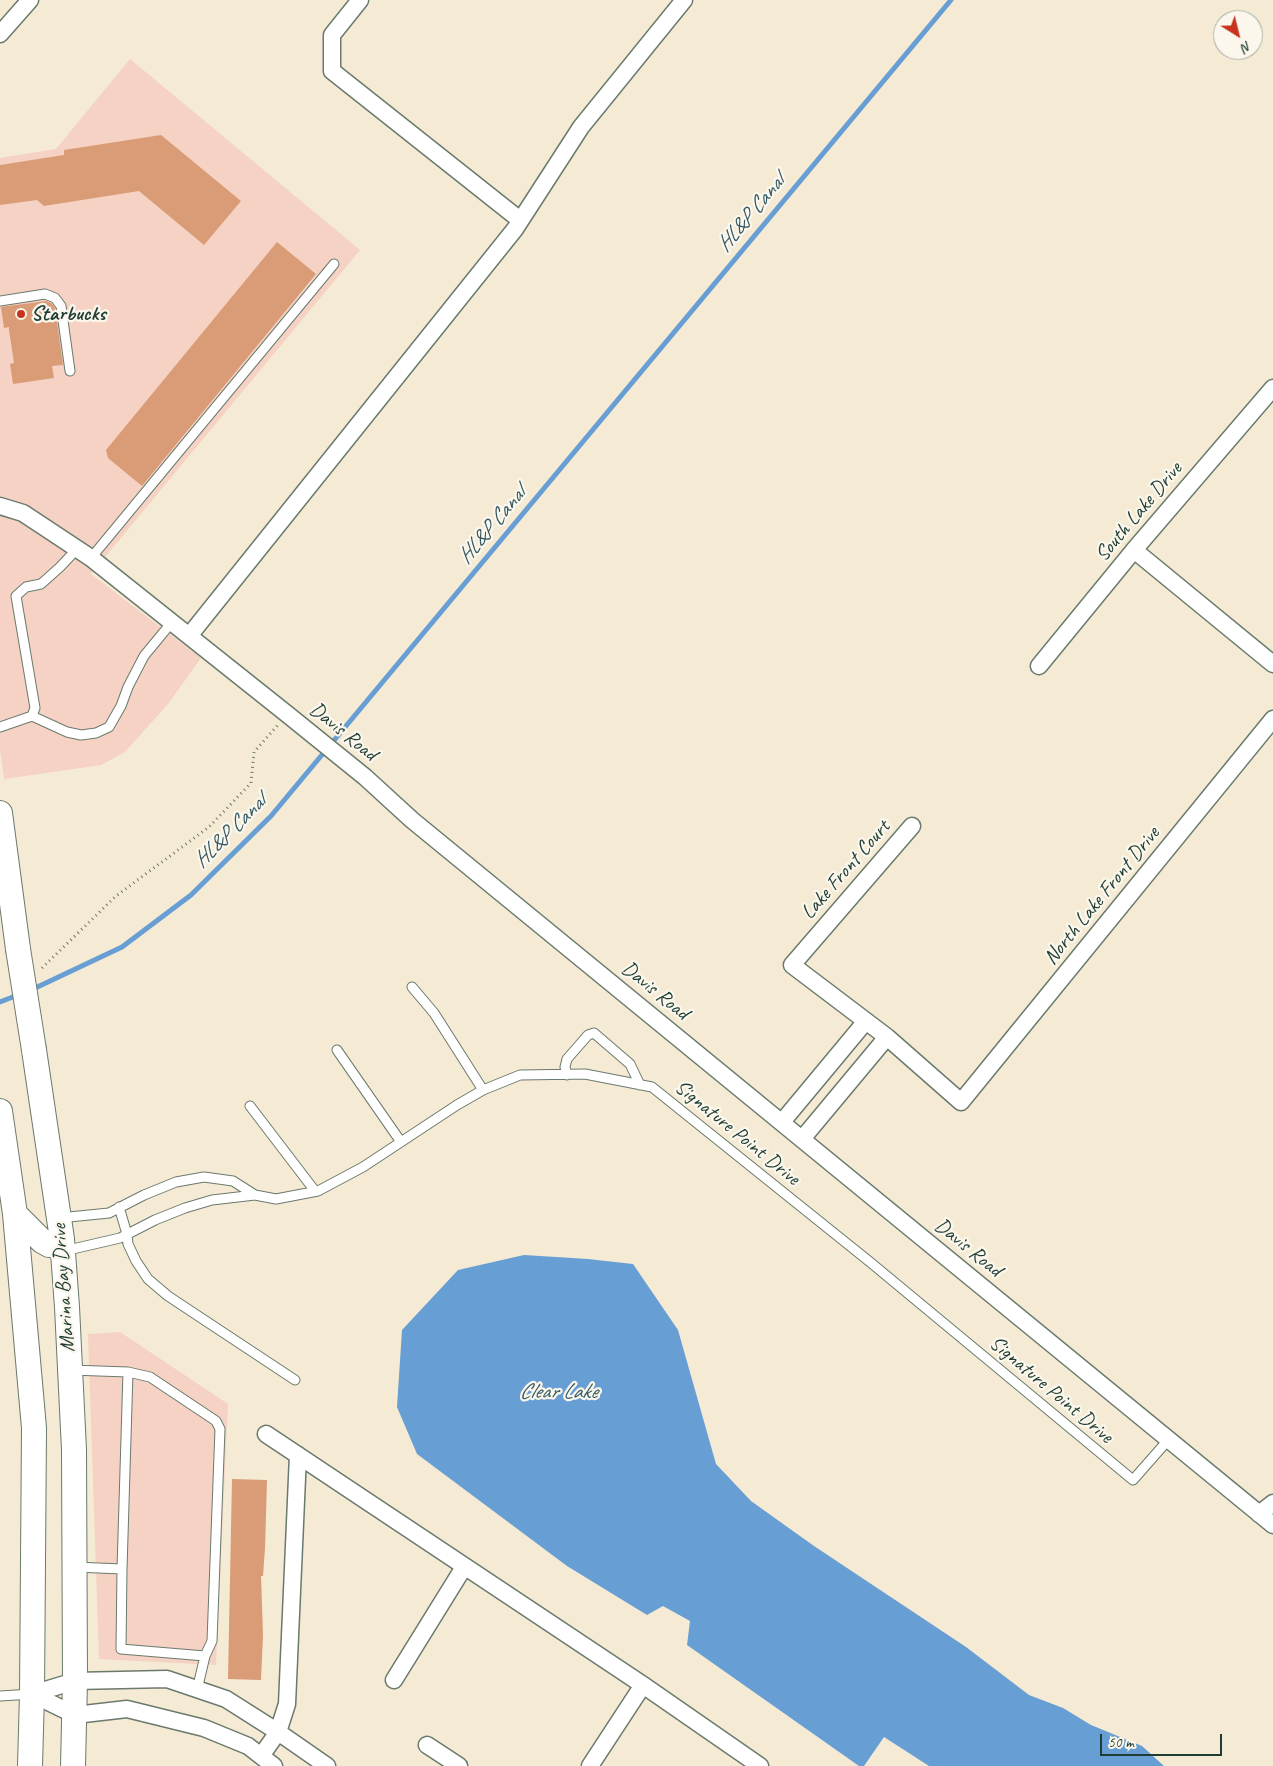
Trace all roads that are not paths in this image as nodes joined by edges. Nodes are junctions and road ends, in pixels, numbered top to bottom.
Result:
1 (30, 0) edge
2 (360, 0) edge
3 (684, 0) edge
4 (0, 34) edge
5 (520, 220) junction
6 (334, 264) dead end
7 (0, 301) edge
8 (70, 371) dead end
9 (1273, 388) edge
10 (0, 506) edge
11 (77, 549) junction
12 (1134, 550) junction
13 (91, 558) junction
14 (172, 622) junction
15 (189, 636) junction
16 (1273, 664) edge
17 (1039, 666) dead end
18 (32, 716) junction
19 (1273, 719) edge
20 (0, 727) edge
21 (0, 814) edge
22 (912, 826) dead end
23 (412, 987) dead end
24 (866, 1021) junction
25 (887, 1038) junction
26 (337, 1050) dead end
27 (567, 1075) junction
28 (640, 1085) junction
29 (483, 1090) junction
30 (250, 1106) dead end
31 (0, 1111) edge
32 (782, 1122) junction
33 (802, 1139) junction
34 (401, 1142) junction
35 (315, 1191) junction
36 (255, 1195) junction
37 (119, 1207) junction
38 (15, 1214) junction
39 (127, 1234) junction
40 (62, 1236) junction
41 (70, 1370) junction
42 (128, 1372) junction
43 (295, 1380) dead end
44 (266, 1434) dead end
45 (1168, 1439) junction
46 (298, 1455) junction
47 (1273, 1503) edge
48 (1259, 1514) junction
49 (1273, 1525) edge
50 (74, 1566) junction
51 (464, 1567) junction
52 (122, 1569) junction
53 (204, 1656) junction
54 (394, 1680) dead end
55 (75, 1681) junction
56 (643, 1684) junction
57 (197, 1690) junction
58 (32, 1694) junction
59 (0, 1696) edge
60 (75, 1715) junction
61 (278, 1732) junction
62 (427, 1745) dead end
63 (267, 1761) edge
64 (30, 1766) edge
65 (73, 1766) edge
66 (327, 1766) edge
67 (459, 1766) edge
68 (590, 1766) edge
69 (760, 1766) edge

1 - 4 street
2 - 5 street
3 - 5 street
5 - 15 street
6 - 13 lane
7 - 8 lane
9 - 12 street, South Lake Drive
10 - 11 street, Davis Road
11 - 13 street, Davis Road
11 - 18 lane
12 - 16 street
12 - 17 street, South Lake Drive
13 - 14 street, Davis Road
14 - 15 street, Davis Road
14 - 18 lane
15 - 32 street, Davis Road
18 - 20 lane
19 - 25 street, North Lake Front Drive
21 - 40 main road, Marina Bay Drive, bridge
22 - 24 street, Lake Front Court
23 - 29 lane
24 - 25 street
24 - 32 street
25 - 33 street
26 - 34 lane
27 - 28 lane, Signature Point Drive
27 - 28 lane
27 - 29 lane, Signature Point Drive
28 - 45 lane, Signature Point Drive
29 - 34 lane, Signature Point Drive
30 - 35 lane
31 - 38 main road, Marina Bay Drive
32 - 33 street, Davis Road
33 - 45 street, Davis Road
34 - 35 lane, Signature Point Drive
35 - 36 lane, Signature Point Drive
36 - 37 lane, Signature Point Drive
36 - 39 lane, Signature Point Drive
37 - 39 lane
37 - 40 lane, Signature Point Drive
38 - 40 main road
38 - 58 main road, Marina Bay Drive
39 - 40 lane, Signature Point Drive
39 - 43 lane
40 - 41 main road, Marina Bay Drive
41 - 42 lane
41 - 50 main road, Marina Bay Drive
42 - 52 lane
42 - 53 lane
44 - 46 street
45 - 48 street, Davis Road
46 - 51 street
46 - 61 street
47 - 48 street
48 - 49 street, Davis Road
50 - 52 lane
50 - 55 main road, Marina Bay Drive
51 - 54 street
51 - 56 street
52 - 53 lane
53 - 57 lane
55 - 57 street
55 - 58 street
55 - 60 main road, Marina Bay Drive
56 - 68 street
56 - 69 street
57 - 61 street
58 - 59 lane
58 - 60 street
58 - 64 main road, Marina Bay Drive
60 - 63 street
60 - 65 main road, Marina Bay Drive
61 - 63 street
61 - 66 street
62 - 67 street

